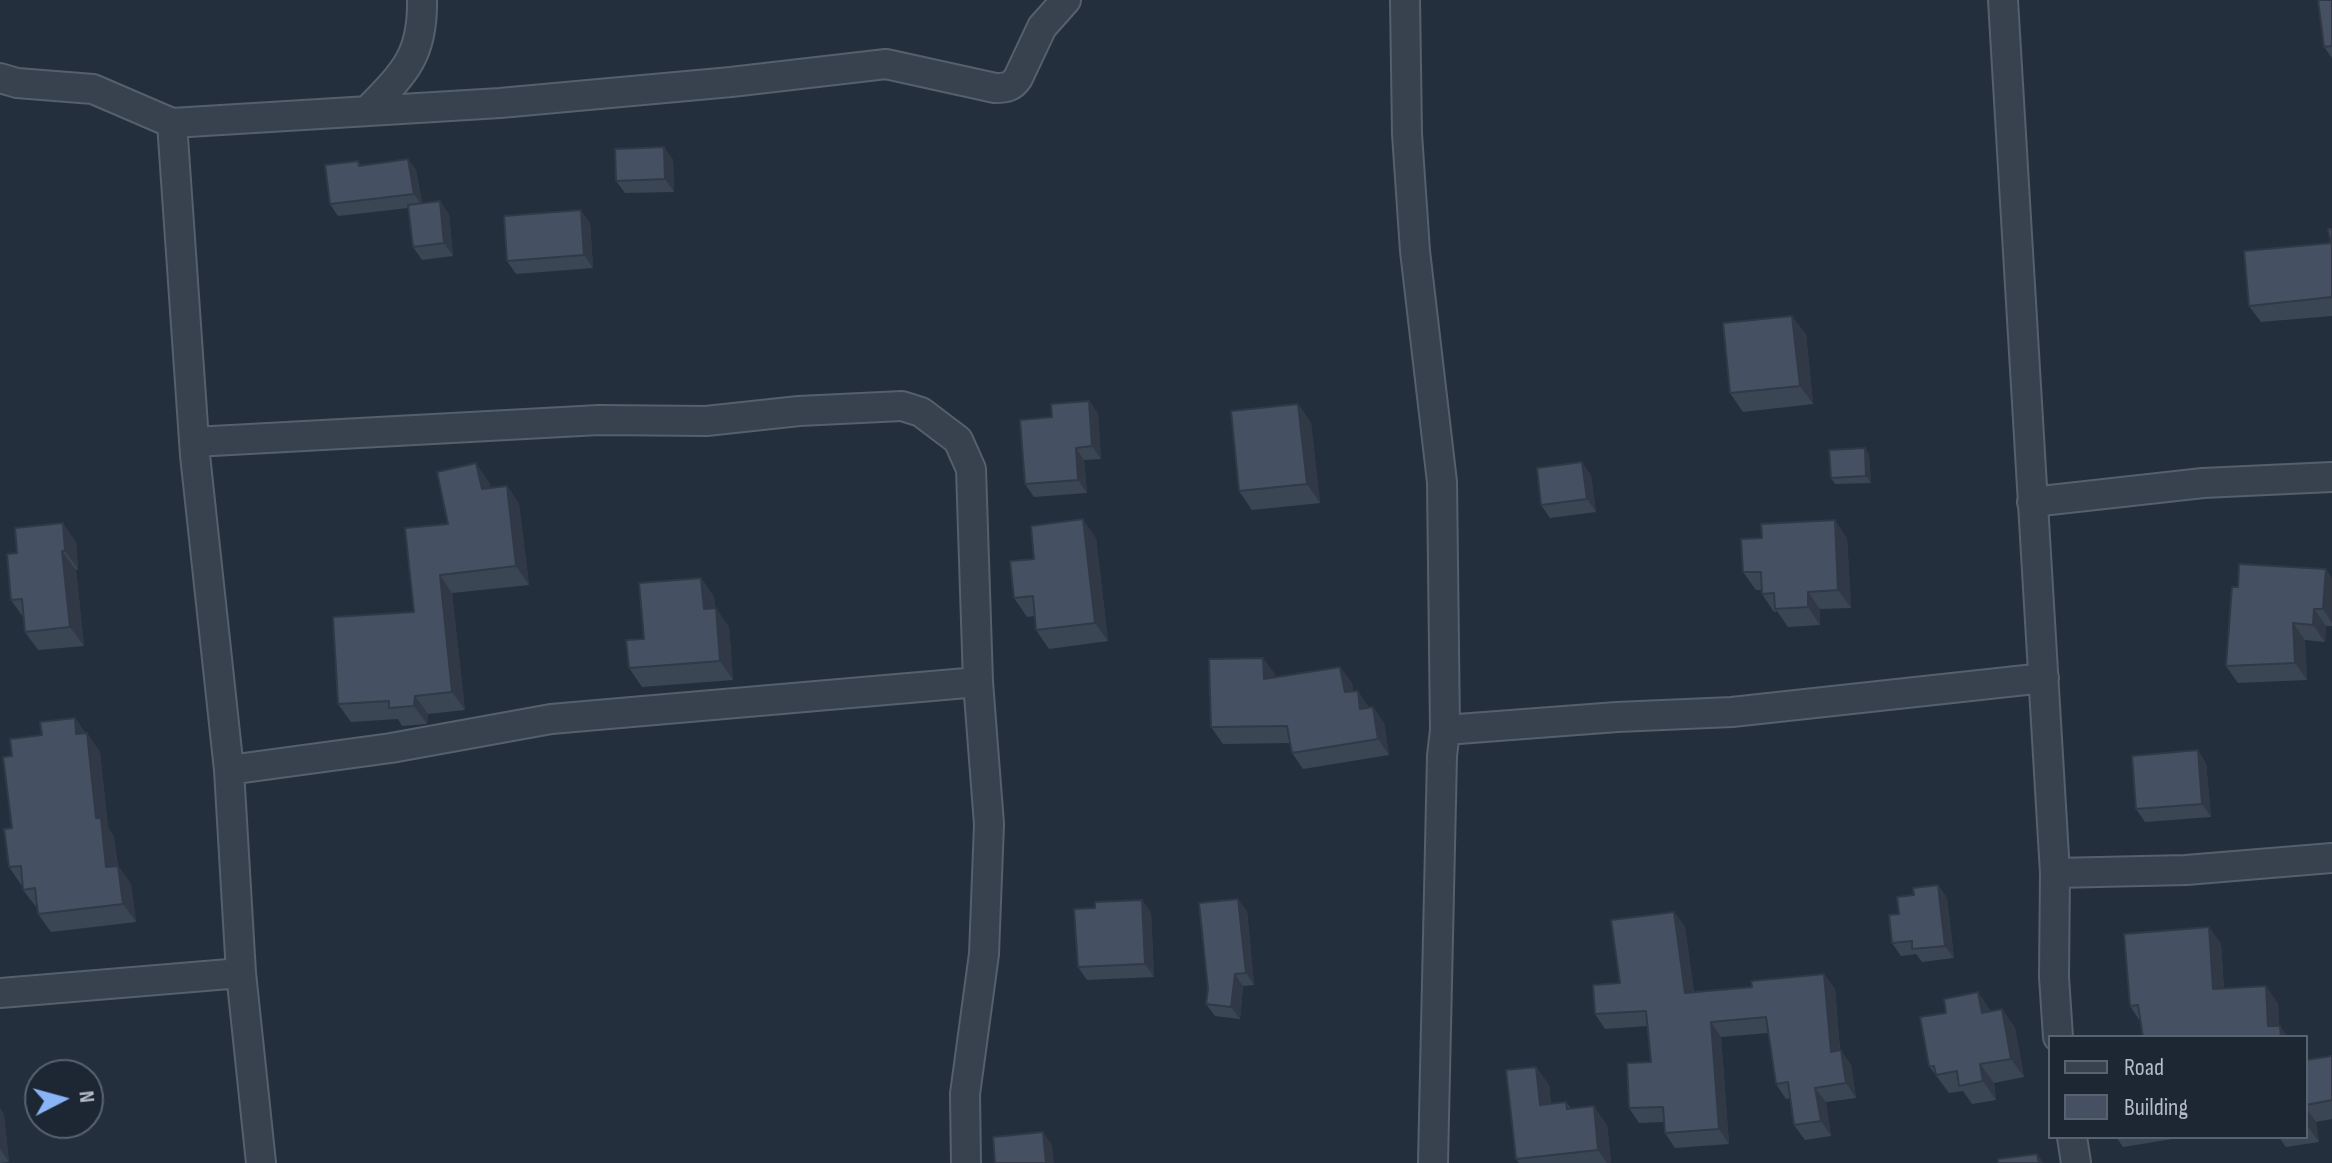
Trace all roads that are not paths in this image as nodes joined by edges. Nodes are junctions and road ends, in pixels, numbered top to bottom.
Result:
1 (422, 0) edge
2 (1066, 0) edge
3 (1405, 0) edge
4 (2003, 0) edge
5 (0, 78) edge
6 (369, 109) junction
7 (172, 123) junction
8 (194, 442) junction
9 (2332, 477) edge
10 (2032, 502) junction
11 (2044, 678) junction
12 (978, 682) junction
13 (1445, 730) junction
14 (229, 770) junction
15 (2332, 858) edge
16 (2055, 873) junction
17 (241, 973) junction
18 (0, 993) edge
19 (2058, 1035) edge
20 (2072, 1139) edge
21 (261, 1163) edge
22 (966, 1163) edge
23 (1433, 1163) edge
24 (2076, 1163) edge

1 - 6 street
2 - 6 street
3 - 13 street
4 - 10 street
5 - 7 street
6 - 7 street
7 - 8 street
8 - 12 street
8 - 14 street
9 - 10 street
10 - 11 street
11 - 13 street
11 - 16 street
12 - 14 street
12 - 22 street
13 - 23 street
14 - 17 street
15 - 16 street
16 - 19 street
17 - 18 street
17 - 21 street
20 - 24 street

